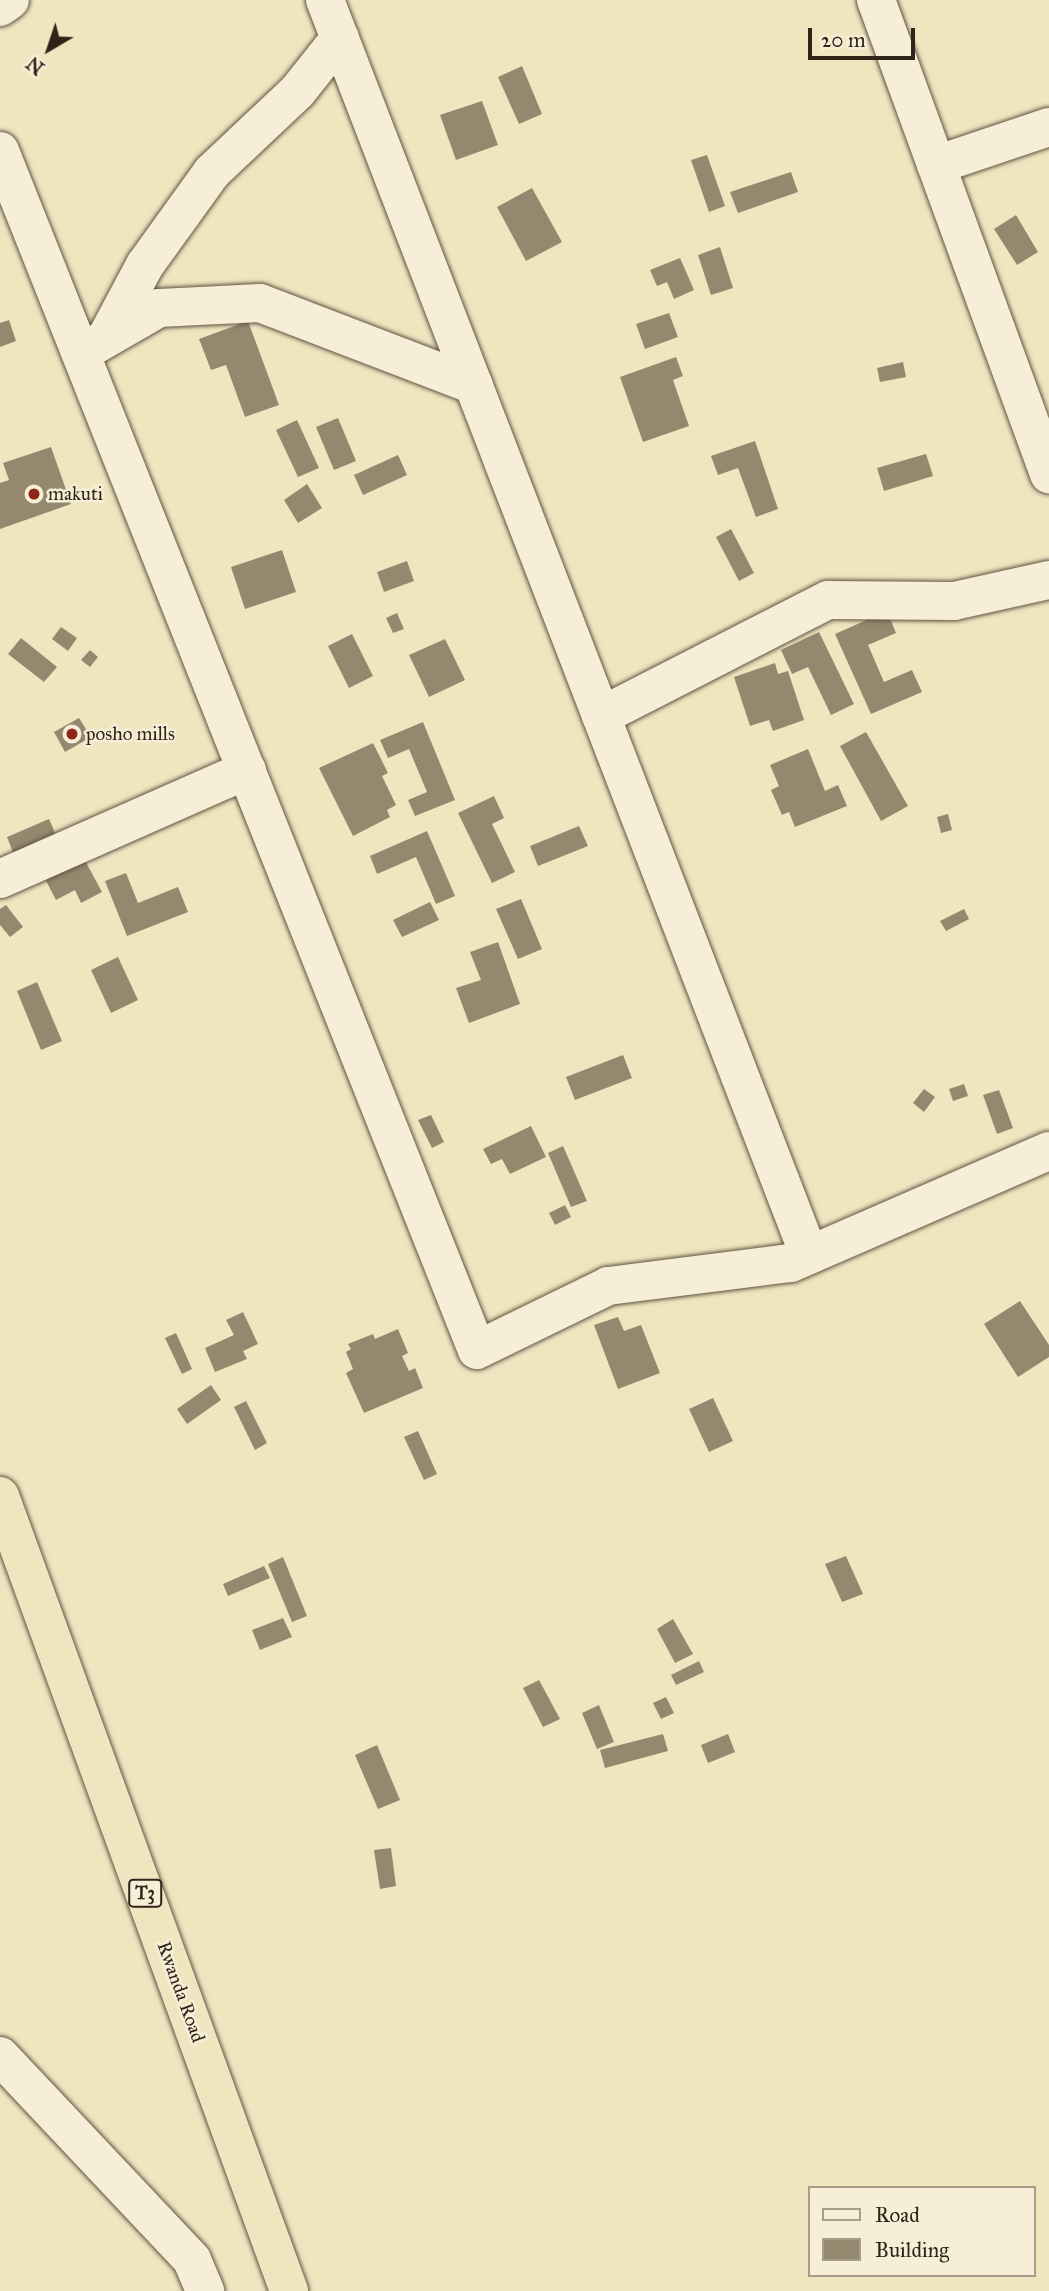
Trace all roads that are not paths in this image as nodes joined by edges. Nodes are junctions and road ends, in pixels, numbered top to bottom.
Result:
1 (10, 0) edge
2 (325, 0) edge
3 (876, 0) edge
4 (0, 7) edge
5 (340, 37) junction
6 (1049, 127) edge
7 (0, 151) edge
8 (936, 165) junction
9 (93, 346) junction
10 (474, 386) junction
11 (1049, 474) edge
12 (1049, 580) edge
13 (601, 716) junction
14 (247, 770) junction
15 (0, 879) edge
16 (1049, 1151) edge
17 (809, 1255) junction
18 (0, 1496) edge
19 (0, 2056) edge
20 (205, 2291) edge
21 (289, 2291) edge

1 - 4 street
2 - 5 street
3 - 8 street
5 - 9 street
5 - 10 street
6 - 8 street
7 - 9 street
8 - 11 street
9 - 10 street
9 - 14 street
10 - 13 street
12 - 13 street
13 - 17 street
14 - 15 street
14 - 17 street
16 - 17 street
18 - 21 highway, Rwanda Road / T3
19 - 20 street

